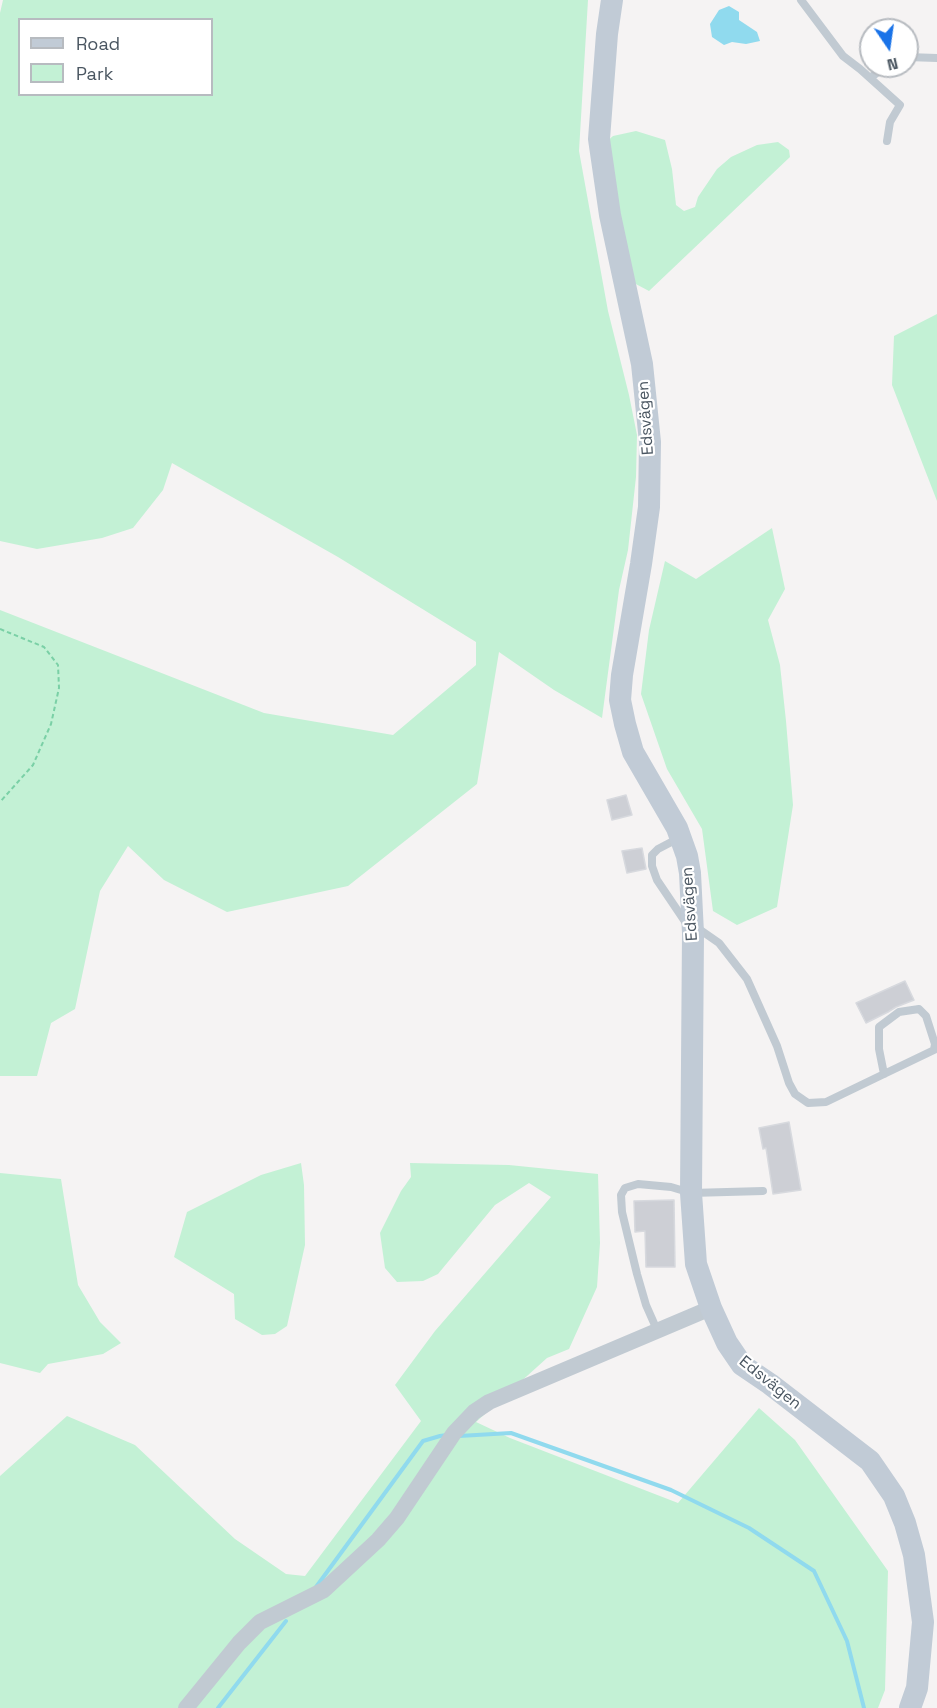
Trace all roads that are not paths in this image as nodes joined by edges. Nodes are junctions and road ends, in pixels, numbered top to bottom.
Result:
1 (612, 0) edge
2 (801, 0) edge
3 (919, 57) edge
4 (937, 58) edge
5 (859, 69) edge
6 (870, 78) edge
7 (887, 141) dead end
8 (681, 837) junction
9 (693, 929) junction
10 (884, 1074) junction
11 (763, 1191) dead end
12 (692, 1193) junction
13 (711, 1308) junction
14 (657, 1330) junction
15 (186, 1708) edge
16 (910, 1708) edge

1 - 8 street, Edsvägen
2 - 5 lane
3 - 4 lane
6 - 7 lane
8 - 9 street, Edsvägen
8 - 9 lane
9 - 10 lane
9 - 12 street, Edsvägen
10 - 10 lane
11 - 12 lane
12 - 13 street, Edsvägen
12 - 14 lane
13 - 14 street
13 - 16 street, Edsvägen
14 - 15 street

